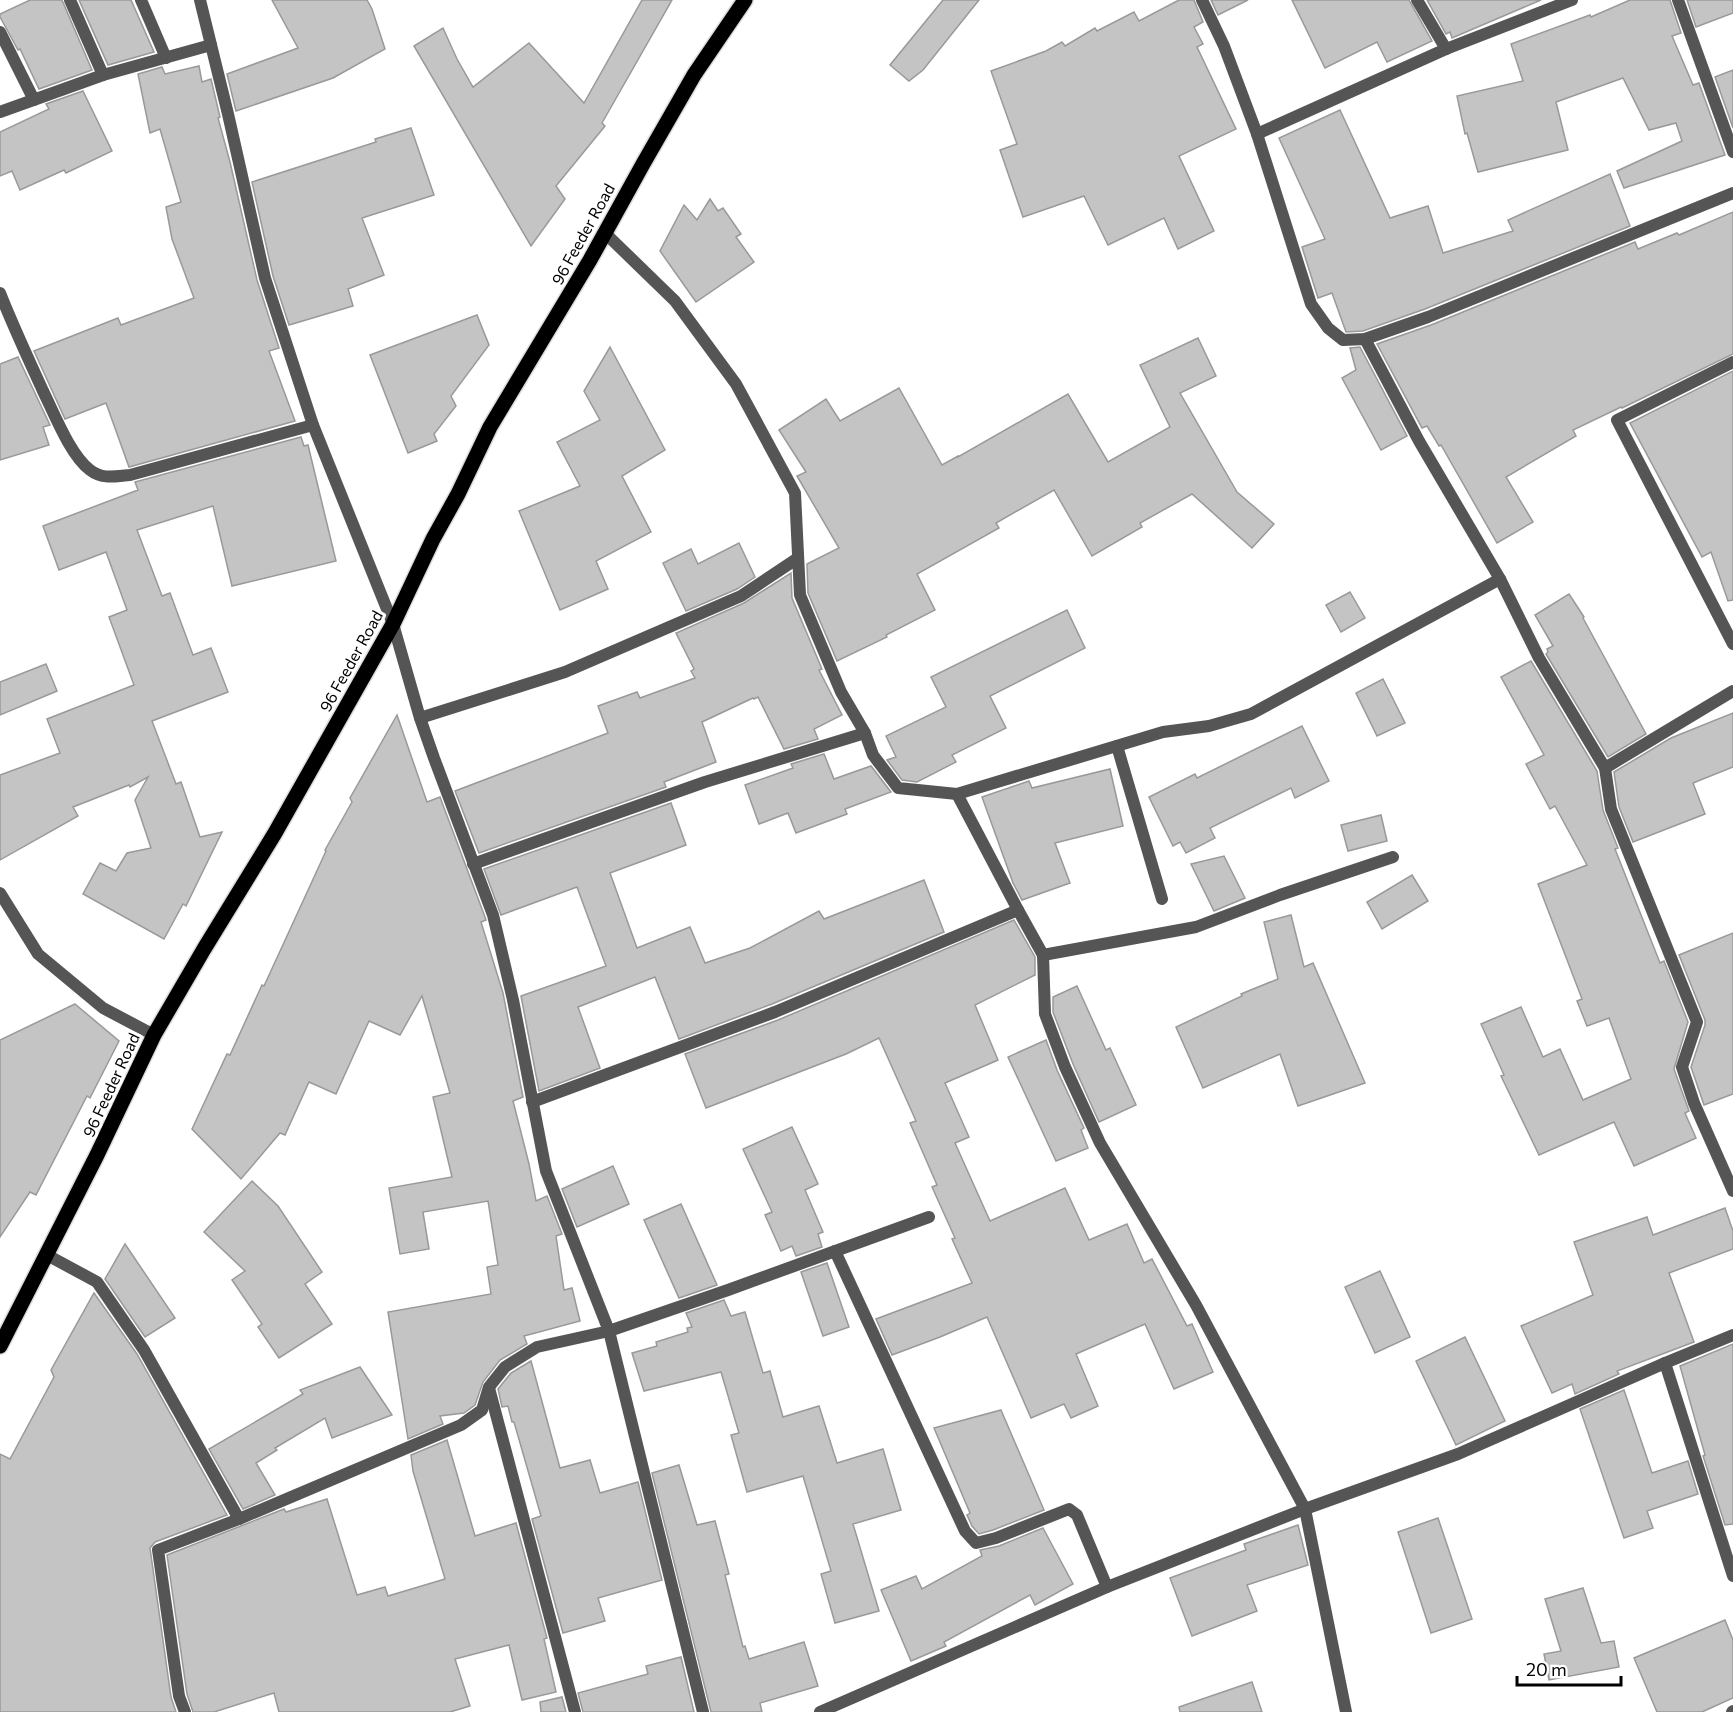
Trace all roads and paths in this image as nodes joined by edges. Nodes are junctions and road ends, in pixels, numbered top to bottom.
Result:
1 (70, 0) edge
2 (141, 0) edge
3 (200, 0) edge
4 (1202, 0) edge
5 (1417, 0) edge
6 (1572, 0) edge
7 (1678, 0) edge
8 (742, 1) edge
9 (0, 32) edge
10 (211, 45) junction
11 (1446, 49) junction
12 (166, 58) junction
13 (103, 75) junction
14 (34, 100) junction
15 (0, 112) edge
16 (1257, 134) junction
17 (1733, 152) edge
18 (1733, 193) edge
19 (605, 233) junction
20 (0, 293) edge
21 (1365, 339) junction
22 (1733, 362) edge
23 (313, 424) junction
24 (798, 558) junction
25 (1500, 579) junction
26 (393, 624) junction
27 (1733, 644) edge
28 (1733, 691) edge
29 (420, 718) junction
30 (865, 733) junction
31 (1117, 746) junction
32 (1605, 768) junction
33 (957, 794) junction
34 (1393, 856) dead end
35 (473, 864) junction
36 (0, 893) edge
37 (1162, 899) dead end
38 (1017, 910) junction
39 (1043, 955) junction
40 (154, 1035) junction
41 (532, 1102) junction
42 (1733, 1191) edge
43 (929, 1217) dead end
44 (836, 1251) junction
45 (47, 1255) junction
46 (609, 1331) junction
47 (1733, 1335) edge
48 (0, 1346) edge
49 (1665, 1363) junction
50 (489, 1387) junction
51 (1305, 1509) junction
52 (239, 1519) junction
53 (1733, 1575) edge
54 (1107, 1587) junction
55 (185, 1712) edge
56 (575, 1712) edge
57 (704, 1712) edge
58 (820, 1712) edge
59 (1346, 1712) edge

1 - 13 street
2 - 12 street
3 - 10 street
4 - 16 street
5 - 11 street
6 - 11 street
7 - 17 street
8 - 19 main road, 96 Feeder Road
9 - 14 street
10 - 12 street
10 - 23 street
11 - 16 street
12 - 13 street
13 - 14 street
14 - 15 street
16 - 21 street
18 - 21 street
19 - 24 street
19 - 26 main road, 96 Feeder Road
20 - 23 street
21 - 25 street
22 - 27 street
23 - 26 street
24 - 29 street
24 - 30 street
25 - 31 street
25 - 32 street
26 - 29 street
26 - 40 main road, 96 Feeder Road
28 - 32 street
29 - 35 street
30 - 33 street
30 - 35 street
31 - 33 street
31 - 37 street
32 - 42 street
33 - 38 street
34 - 39 street
35 - 41 street
36 - 40 street
38 - 39 street
38 - 41 street
39 - 51 street
40 - 45 main road, 96 Feeder Road
41 - 46 street
43 - 44 street
44 - 46 street
44 - 54 street
45 - 48 main road, 96 Feeder Road
45 - 52 street
46 - 50 street
46 - 57 street
47 - 49 street
49 - 51 street
49 - 53 street
50 - 52 street
50 - 56 street
51 - 54 street
51 - 59 street
52 - 55 street
54 - 58 street

